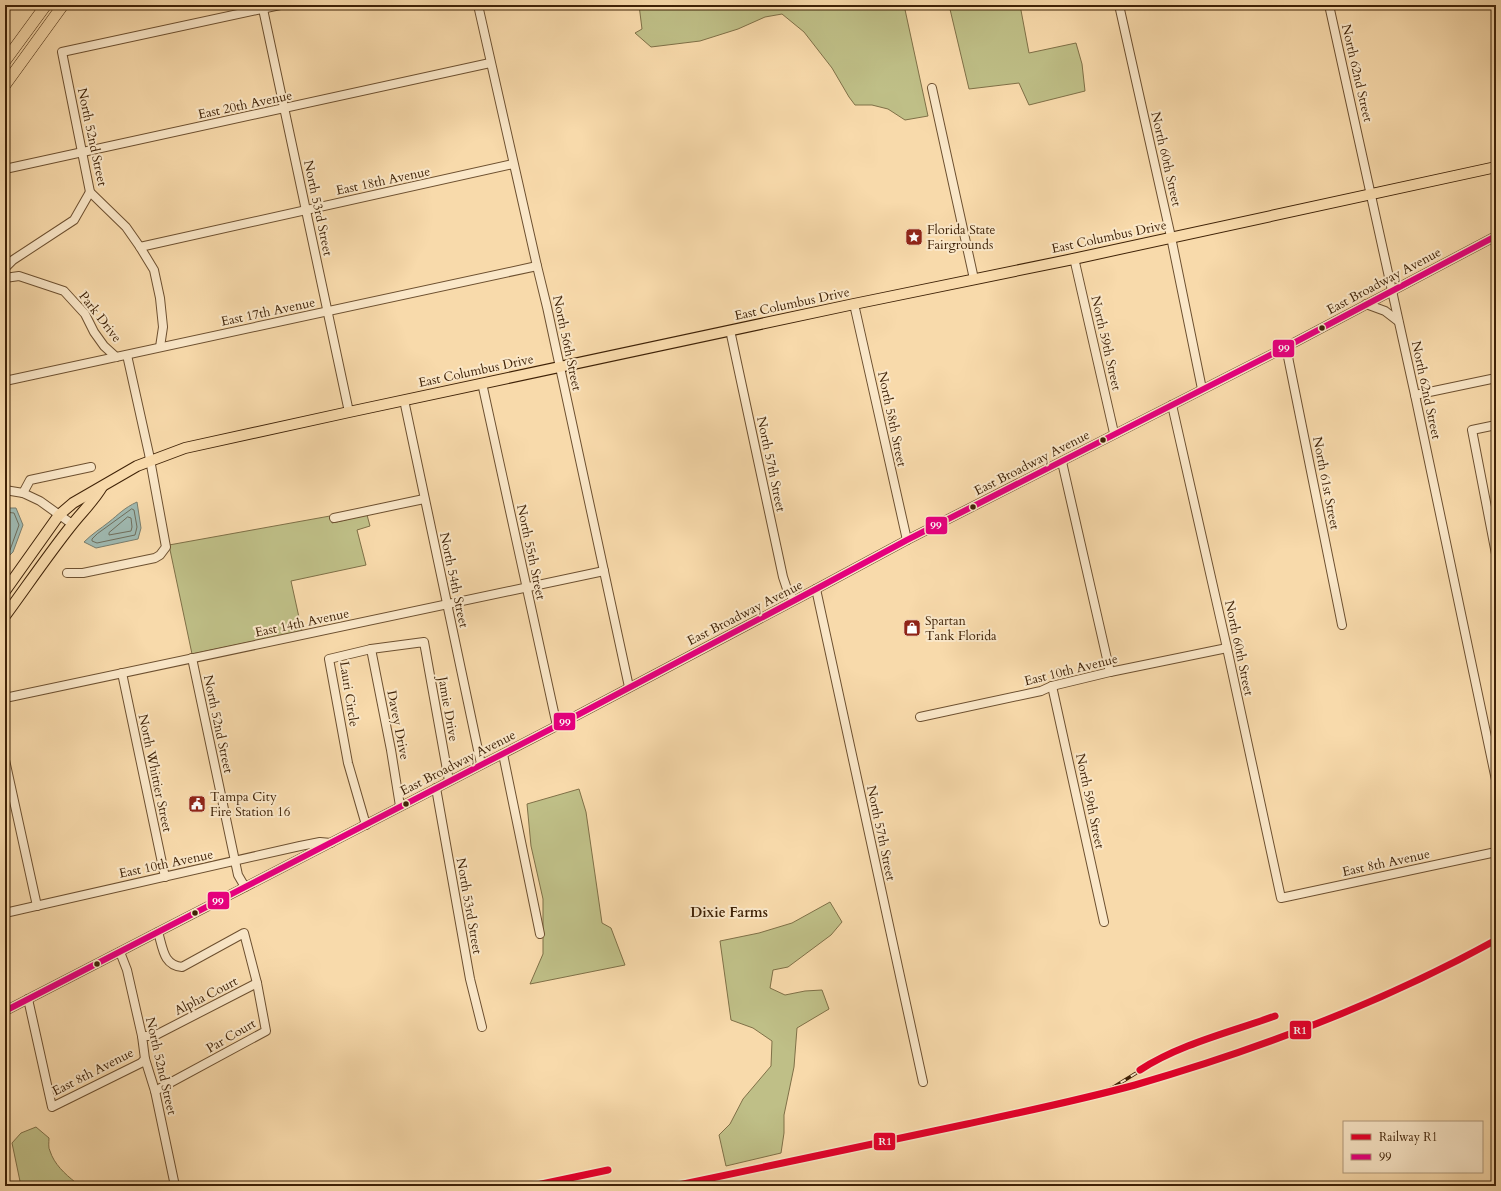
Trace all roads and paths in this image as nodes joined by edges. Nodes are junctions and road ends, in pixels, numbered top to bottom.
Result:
1 (46, 5) edge
2 (63, 5) edge
3 (280, 5) edge
4 (478, 5) edge
5 (1119, 5) edge
6 (1330, 5) edge
7 (263, 9) junction
8 (5, 61) edge
9 (490, 63) junction
10 (5, 85) edge
11 (932, 88) dead end
12 (285, 108) junction
13 (83, 152) junction
14 (513, 164) junction
15 (1496, 167) edge
16 (5, 169) edge
17 (90, 192) junction
18 (1372, 194) junction
19 (306, 210) junction
20 (1496, 236) edge
21 (1171, 237) junction
22 (140, 247) junction
23 (1074, 258) junction
24 (13, 260) junction
25 (537, 266) junction
26 (5, 268) edge
27 (19, 276) junction
28 (5, 278) edge
29 (974, 279) junction
30 (1392, 291) junction
31 (854, 304) junction
32 (1366, 304) junction
33 (328, 311) junction
34 (1398, 321) junction
35 (730, 330) junction
36 (160, 347) junction
37 (1286, 347) junction
38 (127, 355) junction
39 (116, 357) junction
40 (560, 367) junction
41 (1496, 378) edge
42 (5, 381) edge
43 (482, 383) junction
44 (1202, 389) junction
45 (1415, 394) junction
46 (404, 400) junction
47 (1172, 405) junction
48 (349, 412) junction
49 (1496, 425) edge
50 (1114, 434) junction
51 (150, 460) junction
52 (1062, 462) junction
53 (91, 466) dead end
54 (102, 487) junction
55 (5, 490) edge
56 (23, 493) junction
57 (424, 499) junction
58 (59, 515) junction
59 (334, 518) dead end
60 (72, 524) junction
61 (906, 540) junction
62 (1496, 554) edge
63 (604, 572) junction
64 (67, 573) dead end
65 (526, 588) junction
66 (816, 590) junction
67 (5, 591) edge
68 (794, 600) junction
69 (446, 605) junction
70 (5, 616) edge
71 (1342, 625) dead end
72 (424, 642) joint
73 (1227, 648) junction
74 (371, 649) junction
75 (192, 658) junction
76 (1110, 672) junction
77 (122, 673) junction
78 (1052, 686) junction
79 (629, 687) junction
80 (5, 698) edge
81 (920, 717) dead end
82 (557, 726) junction
83 (503, 754) junction
84 (5, 760) edge
85 (481, 764) junction
86 (1496, 780) edge
87 (449, 781) junction
88 (436, 788) junction
89 (400, 806) junction
90 (366, 824) junction
91 (332, 843) junction
92 (1496, 852) edge
93 (235, 861) junction
94 (165, 877) junction
95 (245, 887) junction
96 (1281, 898) joint
97 (37, 906) junction
98 (5, 913) edge
99 (1104, 922) dead end
100 (158, 932) junction
101 (540, 934) dead end
102 (120, 952) junction
103 (257, 983) junction
104 (28, 999) junction
105 (5, 1011) edge
106 (482, 1028) dead end
107 (142, 1036) junction
108 (145, 1058) junction
109 (924, 1082) dead end
110 (155, 1091) junction
111 (176, 1186) edge

1 - 8 highway
2 - 10 highway
3 - 7 street
4 - 9 street, North 56th Street
5 - 21 street, North 60th Street
6 - 18 street, North 62nd Street
7 - 12 street, North 53rd Street
7 - 13 street, North 52nd Street
9 - 12 street, East 20th Avenue
9 - 14 street, North 56th Street
11 - 29 street
12 - 13 street, East 20th Avenue
12 - 19 street, North 53rd Street
13 - 16 street, East 20th Avenue
13 - 17 street, North 52nd Street
14 - 19 street, East 18th Avenue
14 - 25 street, North 56th Street
15 - 18 main road, East Columbus Drive
17 - 22 street, North 52nd Street
17 - 24 street
18 - 21 main road, East Columbus Drive
18 - 30 street, North 62nd Street
19 - 22 street, East 18th Avenue
19 - 33 street, North 53rd Street
20 - 30 street, East Broadway Avenue
21 - 23 main road, East Columbus Drive
21 - 44 street, North 60th Street
22 - 36 street, North 52nd Street
23 - 29 main road, East Columbus Drive
23 - 50 street, North 59th Street
24 - 26 street
24 - 27 street
25 - 33 street, East 17th Avenue
25 - 40 street, North 56th Street
27 - 28 street, Park Drive
27 - 39 street, Park Drive
29 - 31 main road, East Columbus Drive
30 - 32 street, East Broadway Avenue
30 - 34 street, North 62nd Street
31 - 35 main road, East Columbus Drive
31 - 61 street, North 58th Street
32 - 34 street
32 - 37 street, East Broadway Avenue
33 - 36 street, East 17th Avenue
33 - 48 street, North 53rd Street
34 - 45 street, North 62nd Street
35 - 40 main road, East Columbus Drive
35 - 68 street, North 57th Street
36 - 38 street, East 17th Avenue
37 - 44 street, East Broadway Avenue
37 - 71 street, North 61st Street
38 - 39 street, East 17th Avenue
38 - 51 street
39 - 42 street, East 17th Avenue
40 - 43 main road, East Columbus Drive
40 - 63 street, North 56th Street
41 - 45 street
43 - 46 main road, East Columbus Drive
43 - 65 street, North 55th Street
44 - 47 street, East Broadway Avenue
45 - 86 street, North 62nd Street
46 - 48 main road, East Columbus Drive
46 - 57 street, North 54th Street
47 - 50 street, East Broadway Avenue
47 - 73 street, North 60th Street
48 - 51 main road, East Columbus Drive
49 - 62 street
50 - 52 street, East Broadway Avenue
51 - 54 main road, East Columbus Drive
51 - 64 street
52 - 61 street, East Broadway Avenue
52 - 76 street
53 - 56 street
54 - 58 main road, East Columbus Drive
54 - 60 main road, East Columbus Drive
55 - 56 street
56 - 58 street
57 - 59 street
57 - 69 street, North 54th Street
58 - 60 street
58 - 67 main road, East Columbus Drive
60 - 70 main road, East Columbus Drive
61 - 66 street, East Broadway Avenue
63 - 65 street, East 14th Avenue
63 - 79 street, North 56th Street
65 - 69 street, East 14th Avenue
65 - 82 street, North 55th Street
66 - 68 street, East Broadway Avenue
66 - 109 street, North 57th Street
68 - 79 street, East Broadway Avenue
69 - 75 street, East 14th Avenue
69 - 85 street, North 54th Street
72 - 74 street, Lauri Circle
72 - 87 street, Jamie Drive
73 - 76 street, East 10th Avenue
73 - 96 street, North 60th Street
74 - 89 street, Davey Drive
74 - 90 street, Lauri Circle
75 - 77 street, East 14th Avenue
75 - 93 street, North 52nd Street
76 - 78 street, East 10th Avenue
77 - 80 street, East 14th Avenue
77 - 94 street, North Whittier Street
78 - 81 street, East 10th Avenue
78 - 99 street, North 59th Street
79 - 82 street, East Broadway Avenue
82 - 83 street, East Broadway Avenue
83 - 85 street, East Broadway Avenue
83 - 101 street
84 - 97 street
85 - 87 street, East Broadway Avenue
87 - 88 street, East Broadway Avenue
88 - 89 street, East Broadway Avenue
88 - 106 street, North 53rd Street
89 - 90 street, East Broadway Avenue
90 - 91 street, East Broadway Avenue
91 - 93 street, East 10th Avenue
91 - 95 street, East Broadway Avenue
92 - 96 street, East 8th Avenue
93 - 94 street, East 10th Avenue
93 - 95 street, North 52nd Street
94 - 97 street, East 10th Avenue
95 - 100 street, East Broadway Avenue
97 - 98 street, East 10th Avenue
100 - 102 street, East Broadway Avenue
100 - 103 street, Par Court
102 - 104 street, East Broadway Avenue
102 - 107 street, North 52nd Street
103 - 107 street, Alpha Court
103 - 110 street, Par Court
104 - 105 street, East Broadway Avenue
104 - 108 street, East 8th Avenue
107 - 108 street, North 52nd Street
108 - 110 street, North 52nd Street
110 - 111 street, North 52nd Street

